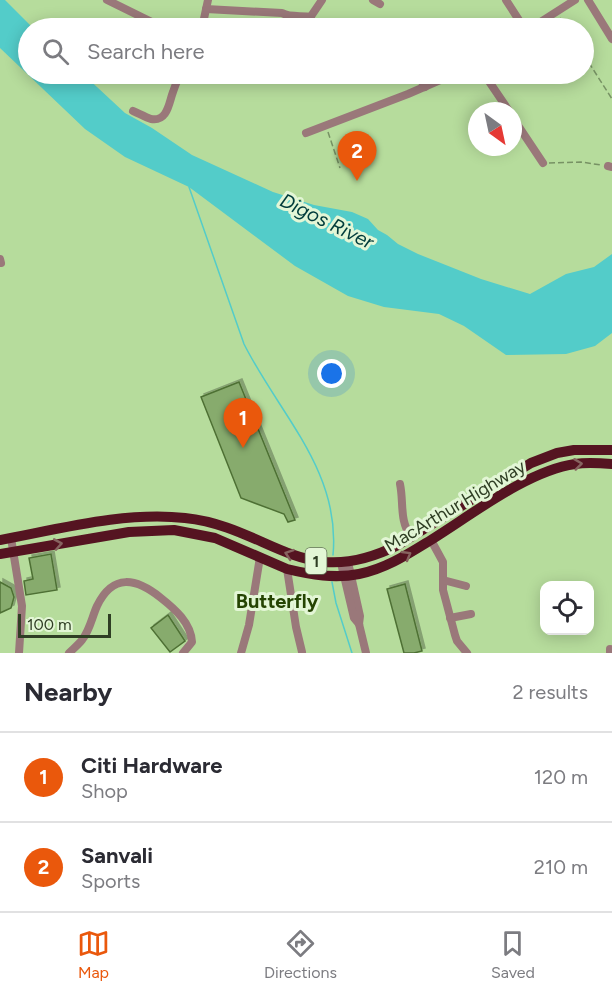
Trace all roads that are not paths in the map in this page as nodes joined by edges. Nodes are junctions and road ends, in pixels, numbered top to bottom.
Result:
1 (107, 0) edge
2 (207, 0) edge
3 (322, 0) edge
4 (506, 0) edge
5 (575, 0) edge
6 (588, 0) edge
7 (206, 9) junction
8 (311, 17) joint
9 (144, 18) edge
10 (204, 18) edge
11 (518, 18) edge
12 (547, 18) edge
13 (612, 39) edge
14 (176, 84) edge
15 (422, 84) edge
16 (431, 84) edge
17 (491, 84) edge
18 (424, 87) junction
19 (503, 102) edge
20 (133, 111) dead end
21 (522, 132) edge
22 (306, 133) dead end
23 (543, 164) road end
24 (612, 450) edge
25 (612, 464) edge
26 (400, 484) dead end
27 (411, 537) junction
28 (12, 538) junction
29 (0, 540) edge
30 (431, 540) junction
31 (14, 552) junction
32 (0, 554) edge
33 (260, 557) junction
34 (344, 562) junction
35 (287, 569) junction
36 (348, 576) junction
37 (443, 580) junction
38 (466, 586) dead end
39 (471, 614) dead end
40 (450, 618) junction
41 (302, 652) edge
42 (20, 653) edge
43 (69, 653) edge
44 (183, 653) edge
45 (241, 653) edge
46 (366, 653) edge
47 (467, 653) edge

1 - 9 street
2 - 7 street
3 - 8 street
4 - 11 street
5 - 12 street
6 - 13 street
7 - 8 street
7 - 10 street
14 - 20 street
15 - 18 street
16 - 18 street
17 - 19 street
18 - 22 street
21 - 23 street
24 - 27 highway, MacArthur Highway / 1
30 -> 25 highway, MacArthur Highway / 1
26 - 27 street
27 - 34 highway, MacArthur Highway / 1
28 - 29 highway, MacArthur Highway / 1
28 - 31 street
34 -> 28 highway, MacArthur Highway / 1
36 -> 30 highway, MacArthur Highway / 1
30 - 37 street
31 - 32 highway, MacArthur Highway / 1
31 -> 33 highway, MacArthur Highway / 1
31 - 42 street
33 - 35 highway, MacArthur Highway / 1
33 - 45 street
34 - 36 street
35 - 36 highway, MacArthur Highway / 1
35 - 41 street
36 - 46 street
37 - 38 street
37 - 40 street
39 - 40 street
40 - 47 street
43 - 44 street

